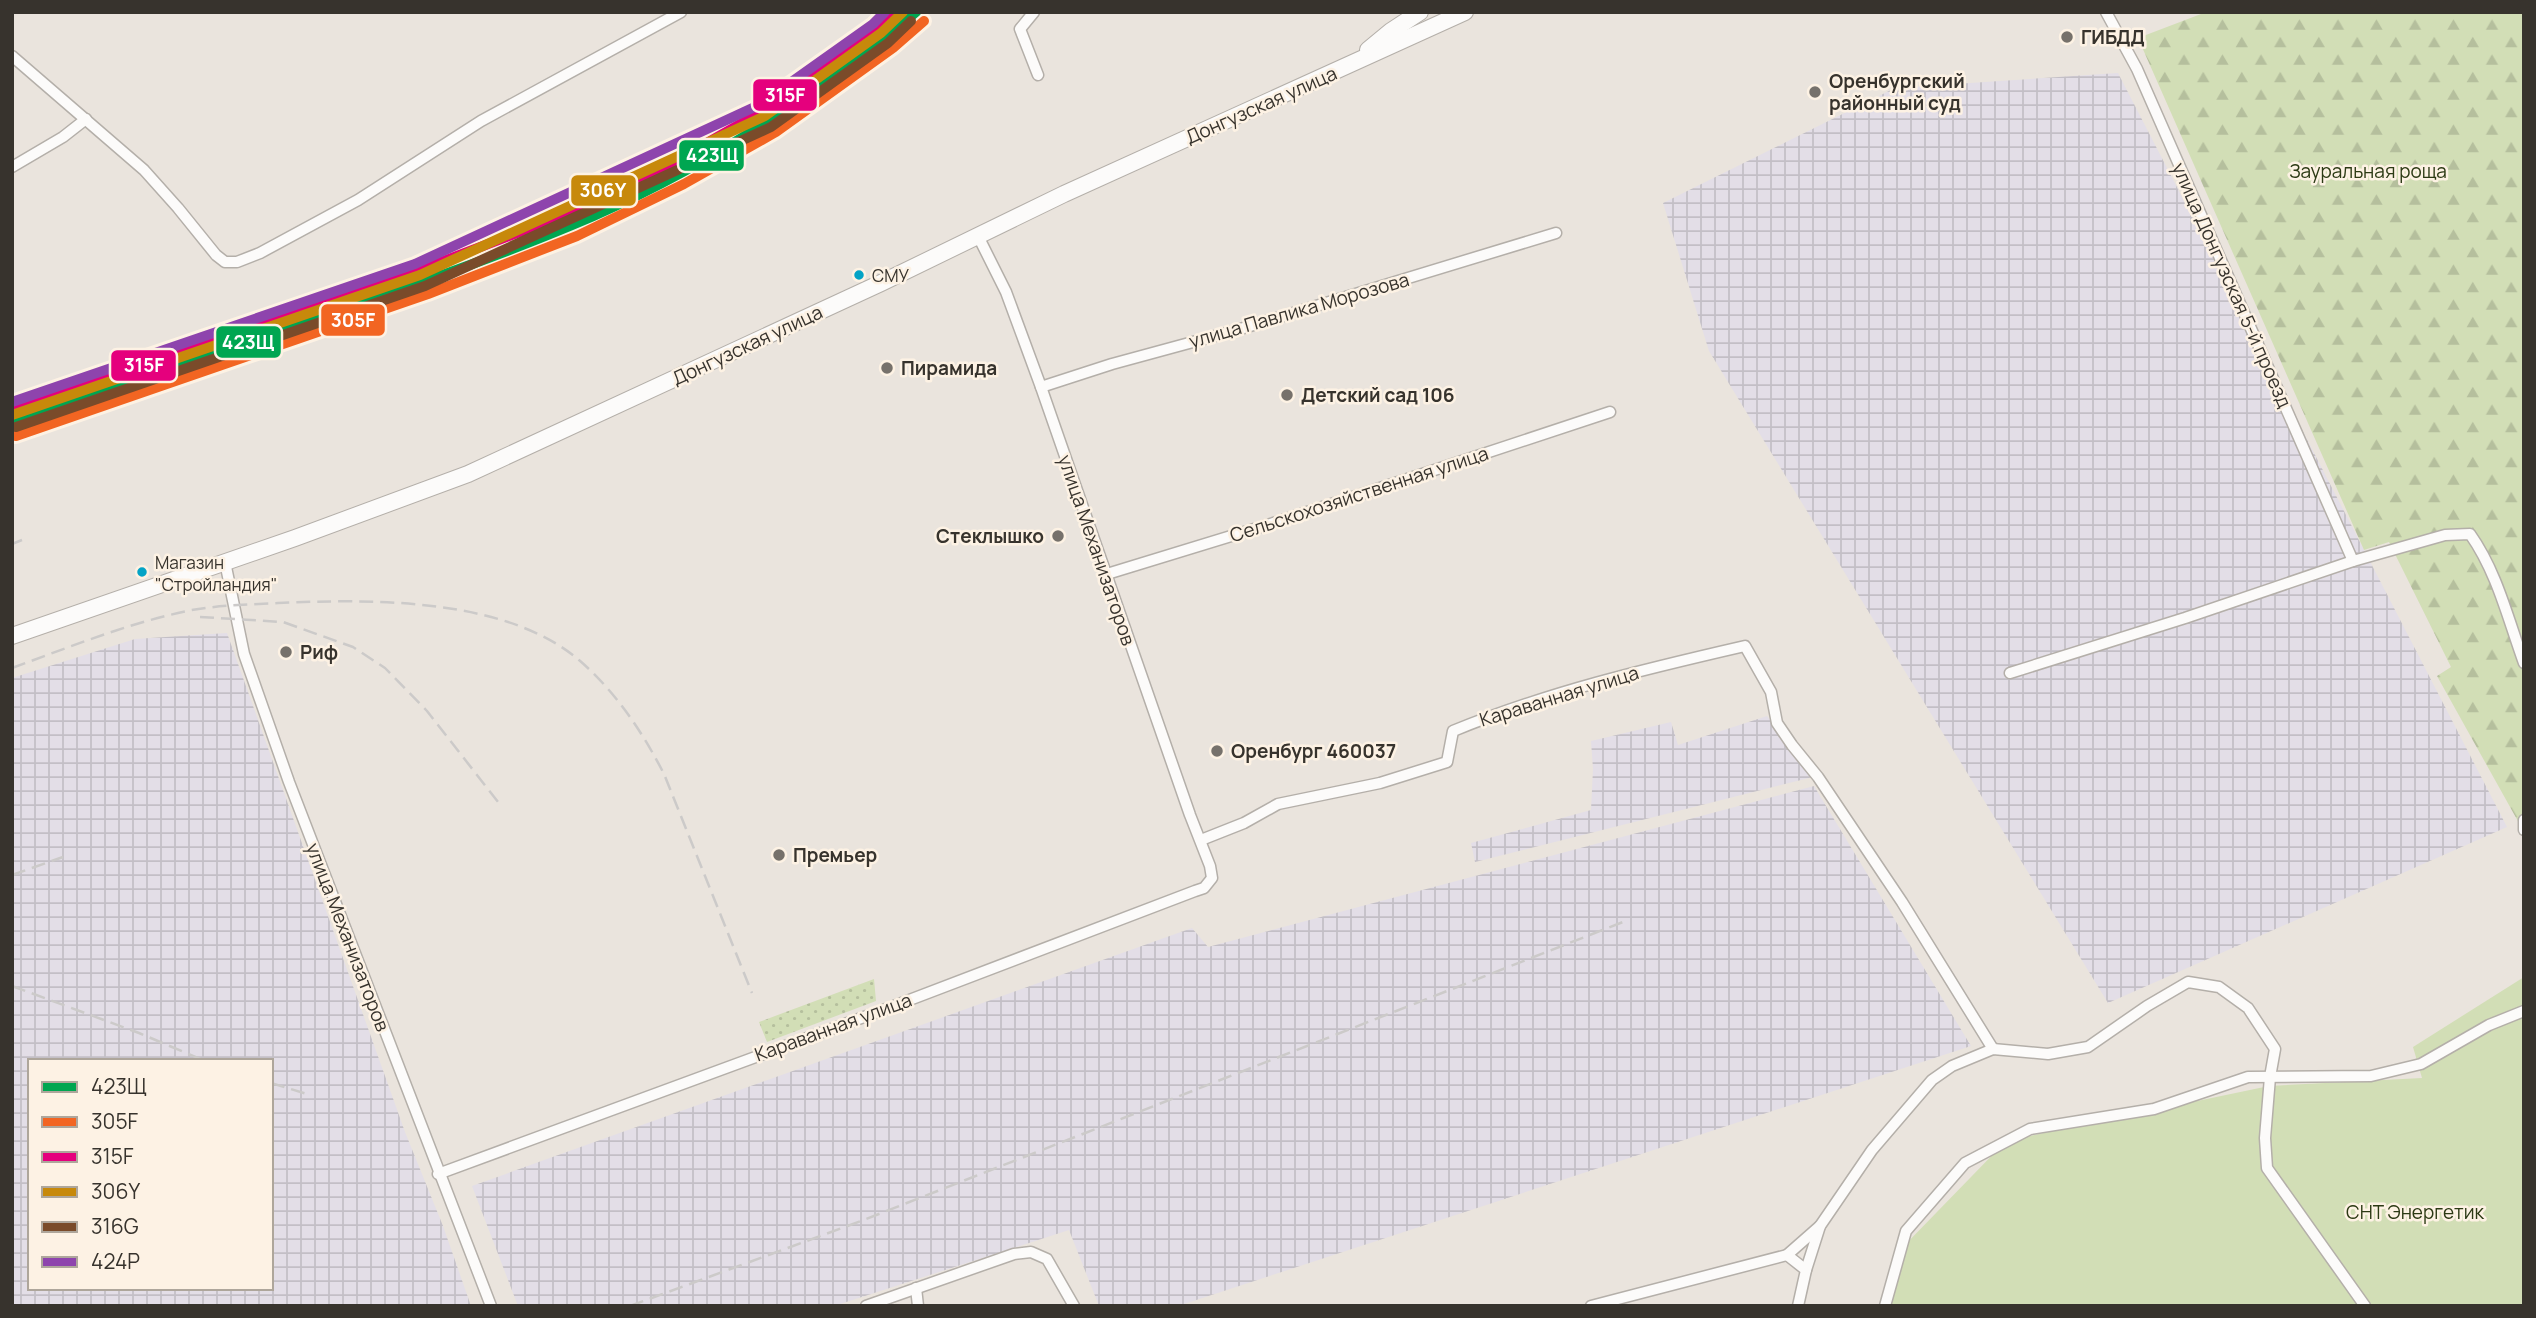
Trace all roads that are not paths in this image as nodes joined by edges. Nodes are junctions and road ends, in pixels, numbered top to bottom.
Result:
1 (681, 12) edge
2 (1034, 12) edge
3 (1420, 12) edge
4 (1465, 12) edge
5 (2106, 12) edge
6 (12, 56) edge
7 (1356, 62) junction
8 (1038, 75) dead end
9 (86, 119) junction
10 (12, 167) edge
11 (1556, 233) dead end
12 (978, 236) junction
13 (1041, 387) junction
14 (1609, 412) dead end
15 (2353, 561) junction
16 (225, 562) junction
17 (1107, 574) junction
18 (12, 636) edge
19 (2524, 663) edge
20 (2010, 673) dead end
21 (2524, 820) edge
22 (2524, 830) edge
23 (1201, 840) junction
24 (1210, 866) joint
25 (2524, 1011) edge
26 (1993, 1049) junction
27 (2270, 1077) junction
28 (438, 1174) junction
29 (1820, 1226) junction
30 (1787, 1255) junction
31 (1806, 1270) junction
32 (916, 1288) junction
33 (491, 1306) edge
34 (866, 1306) edge
35 (918, 1306) edge
36 (1074, 1306) edge
37 (1591, 1306) edge
38 (1798, 1306) edge
39 (1885, 1306) edge
40 (2365, 1306) edge

1 - 9 street
2 - 8 street
3 - 7 highway
4 - 7 highway, Донгузская улица
5 - 15 street, улица Донгузская 5-й проезд
6 - 9 street
7 - 12 highway, Донгузская улица
9 - 10 street
11 - 13 street, улица Павлика Морозова
12 - 13 street, улица Механизаторов
12 - 16 highway, Донгузская улица
13 - 17 street, улица Механизаторов
14 - 17 street, Сельскохозяйственная улица
15 - 19 street
15 - 20 street
16 - 18 highway, Донгузская улица
16 - 28 street, улица Механизаторов
17 - 23 street, улица Механизаторов
21 - 22 street
23 - 24 street, улица Механизаторов
23 - 26 street, Караванная улица
24 - 28 street, Караванная улица
25 - 27 street
26 - 27 street
26 - 29 street
27 - 39 street
27 - 40 street
28 - 33 street, улица Механизаторов
29 - 30 street
29 - 31 street
30 - 31 street
30 - 37 street
31 - 38 street
32 - 34 street
32 - 35 street
32 - 36 street

